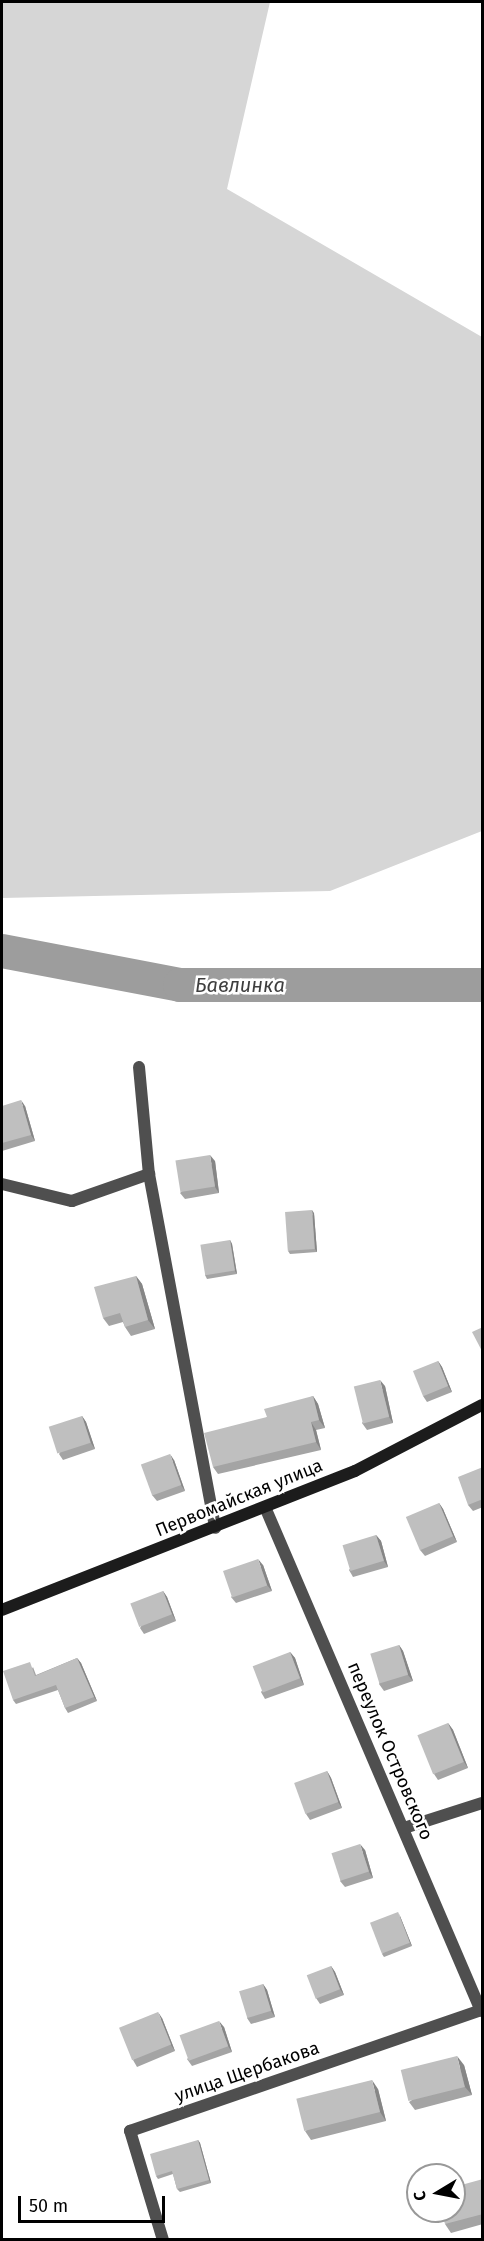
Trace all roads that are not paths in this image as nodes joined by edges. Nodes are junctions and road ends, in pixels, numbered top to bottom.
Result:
1 (139, 1067) dead end
2 (149, 1174) junction
3 (2, 1184) edge
4 (483, 1405) edge
5 (265, 1507) junction
6 (215, 1528) junction
7 (2, 1610) edge
8 (483, 1803) edge
9 (404, 1828) junction
10 (482, 2011) edge
11 (163, 2240) edge

1 - 2 street
2 - 3 street
2 - 6 street
4 - 5 street, Первомайская улица
5 - 6 street, Первомайская улица
5 - 9 street, переулок Островского
6 - 7 street, Первомайская улица
8 - 9 street
9 - 10 street, переулок Островского
10 - 11 street, улица Щербакова

